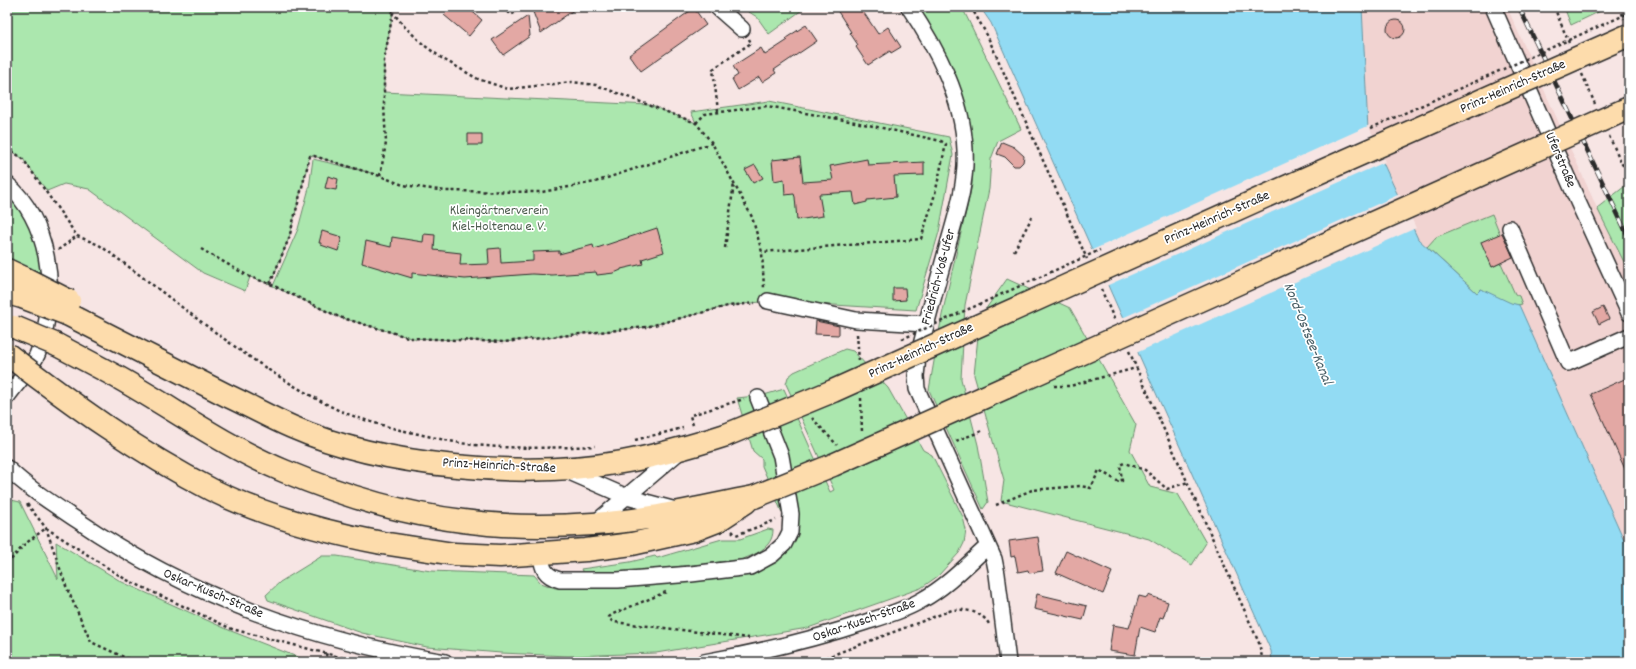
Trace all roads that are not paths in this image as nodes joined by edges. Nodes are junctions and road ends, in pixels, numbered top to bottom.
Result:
1 (717, 7) edge
2 (909, 7) edge
3 (1493, 7) edge
4 (742, 29) road end
5 (1629, 35) edge
6 (1629, 108) edge
7 (7, 184) edge
8 (1510, 228) dead end
9 (15, 285) edge
10 (768, 301) road end
11 (1629, 313) edge
12 (926, 324) junction
13 (11, 326) edge
14 (1629, 336) edge
15 (7, 354) edge
16 (7, 397) edge
17 (758, 398) dead end
18 (682, 449) junction
19 (7, 468) edge
20 (563, 469) junction
21 (627, 497) junction
22 (754, 498) junction
23 (681, 511) junction
24 (594, 524) junction
25 (986, 542) junction
26 (541, 554) junction
27 (769, 656) edge
28 (445, 662) edge
29 (704, 662) edge
30 (1008, 662) edge

1 - 4 street
2 - 12 street, Friedrich-Voß-Ufer
3 - 11 street, Uferstraße
5 - 18 highway, Prinz-Heinrich-Straße, bridge
6 - 22 highway, bridge
7 - 16 street
8 - 14 street
9 - 20 highway, Prinz-Heinrich-Straße, bridge
10 - 12 street
12 - 25 street, Friedrich-Voß-Ufer
13 - 24 highway, bridge
15 - 26 highway, bridge
17 - 26 street
18 - 20 highway, Prinz-Heinrich-Straße
18 - 21 street
19 - 28 street, Oskar-Kusch-Straße
20 - 21 street
21 - 23 street
21 - 24 street
22 - 23 highway
22 - 26 highway
23 - 24 highway
25 - 27 street, Oskar-Kusch-Straße
25 - 30 street, Friedrich-Voß-Ufer
27 - 29 street, Oskar-Kusch-Straße

